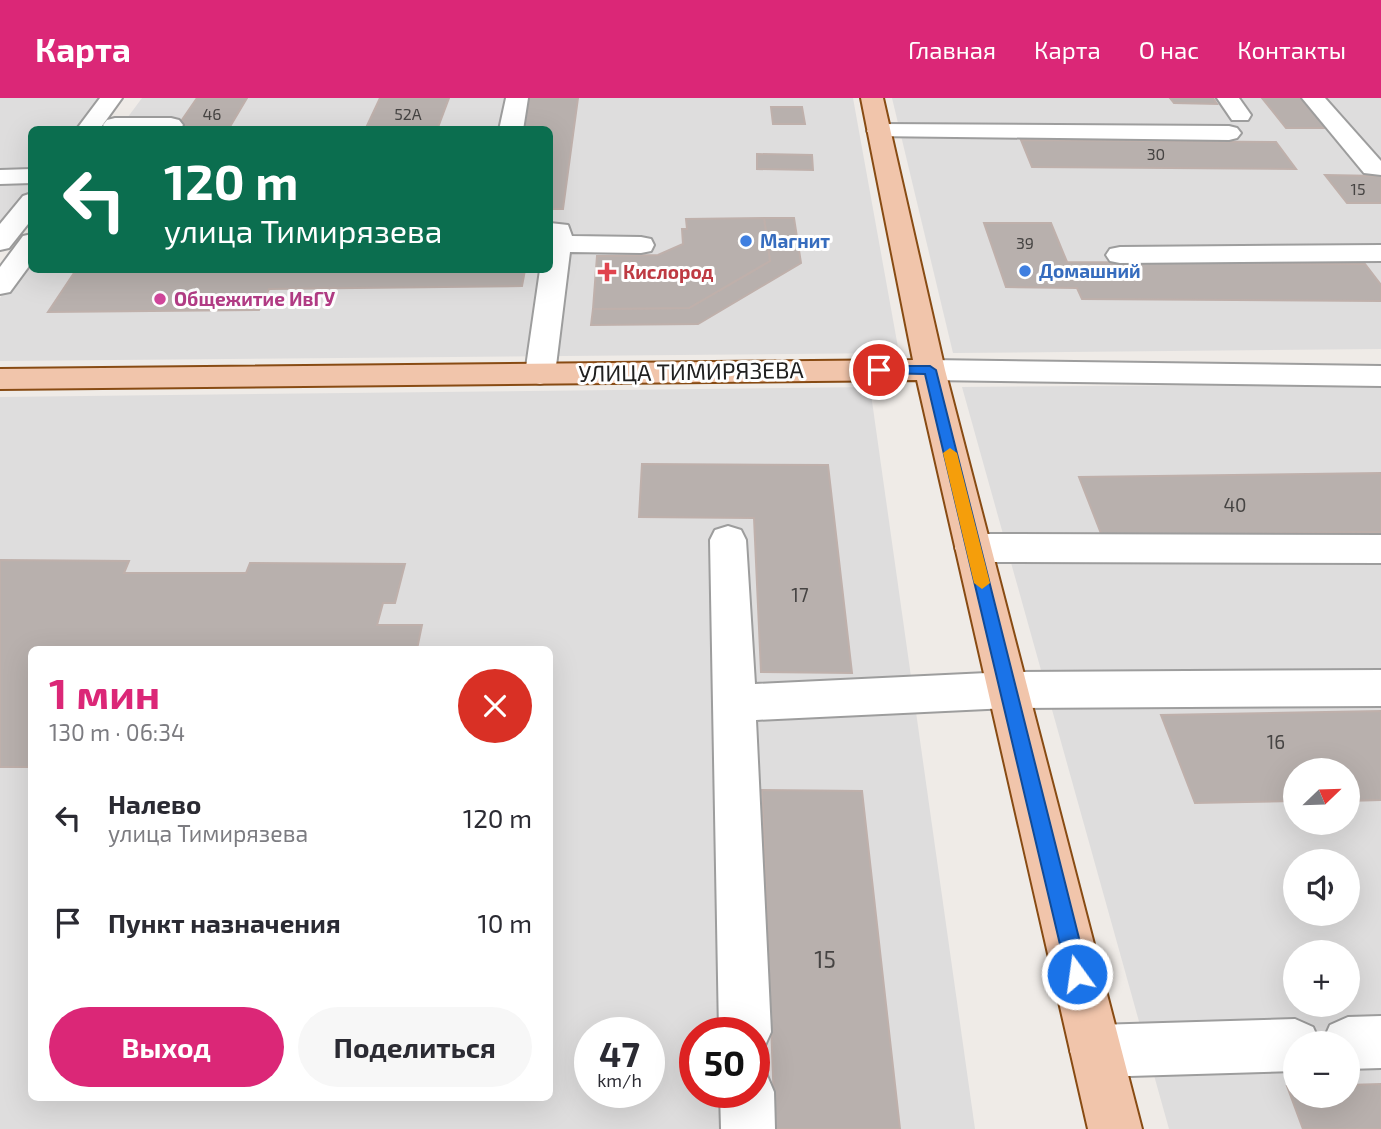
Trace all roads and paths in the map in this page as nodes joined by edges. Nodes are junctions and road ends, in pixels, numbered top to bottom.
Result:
1 (111, 98) edge
2 (134, 98) edge
3 (517, 98) edge
4 (872, 98) edge
5 (1312, 98) edge
6 (1232, 115) edge
7 (171, 125) dead end
8 (90, 126) edge
9 (115, 126) edge
10 (142, 126) edge
11 (512, 126) edge
12 (879, 131) junction
13 (1381, 168) edge
14 (28, 176) edge
15 (0, 177) edge
16 (28, 206) edge
17 (553, 237) edge
18 (0, 242) edge
19 (641, 245) dead end
20 (28, 248) edge
21 (1381, 253) edge
22 (1120, 255) dead end
23 (550, 273) edge
24 (0, 286) edge
25 (930, 370) junction
26 (540, 374) junction
27 (1381, 376) edge
28 (0, 379) edge
29 (728, 540) dead end
30 (973, 548) junction
31 (1381, 549) edge
32 (1381, 688) edge
33 (1008, 690) junction
34 (736, 703) junction
35 (745, 1017) edge
36 (1381, 1042) edge
37 (1360, 1043) edge
38 (1283, 1045) edge
39 (1096, 1051) junction
40 (747, 1108) edge
41 (748, 1129) edge
42 (1115, 1129) edge

1 - 8 street
2 - 9 street
3 - 11 street
4 - 12 main road
5 - 13 street
6 - 12 street
7 - 10 street
12 - 25 main road
14 - 15 street
16 - 18 street
17 - 19 street
20 - 24 street
21 - 22 street
23 - 26 street
25 - 26 main road, УЛИЦА ТИМИРЯЗЕВА
25 - 27 street, УЛИЦА ТИМИРЯЗЕВА
25 - 30 main road
26 - 28 main road, УЛИЦА ТИМИРЯЗЕВА
29 - 34 street
30 - 31 street
30 - 33 main road
32 - 33 street
33 - 34 street
33 - 39 main road
34 - 35 street
36 - 37 street
38 - 39 street
39 - 42 main road
40 - 41 street

